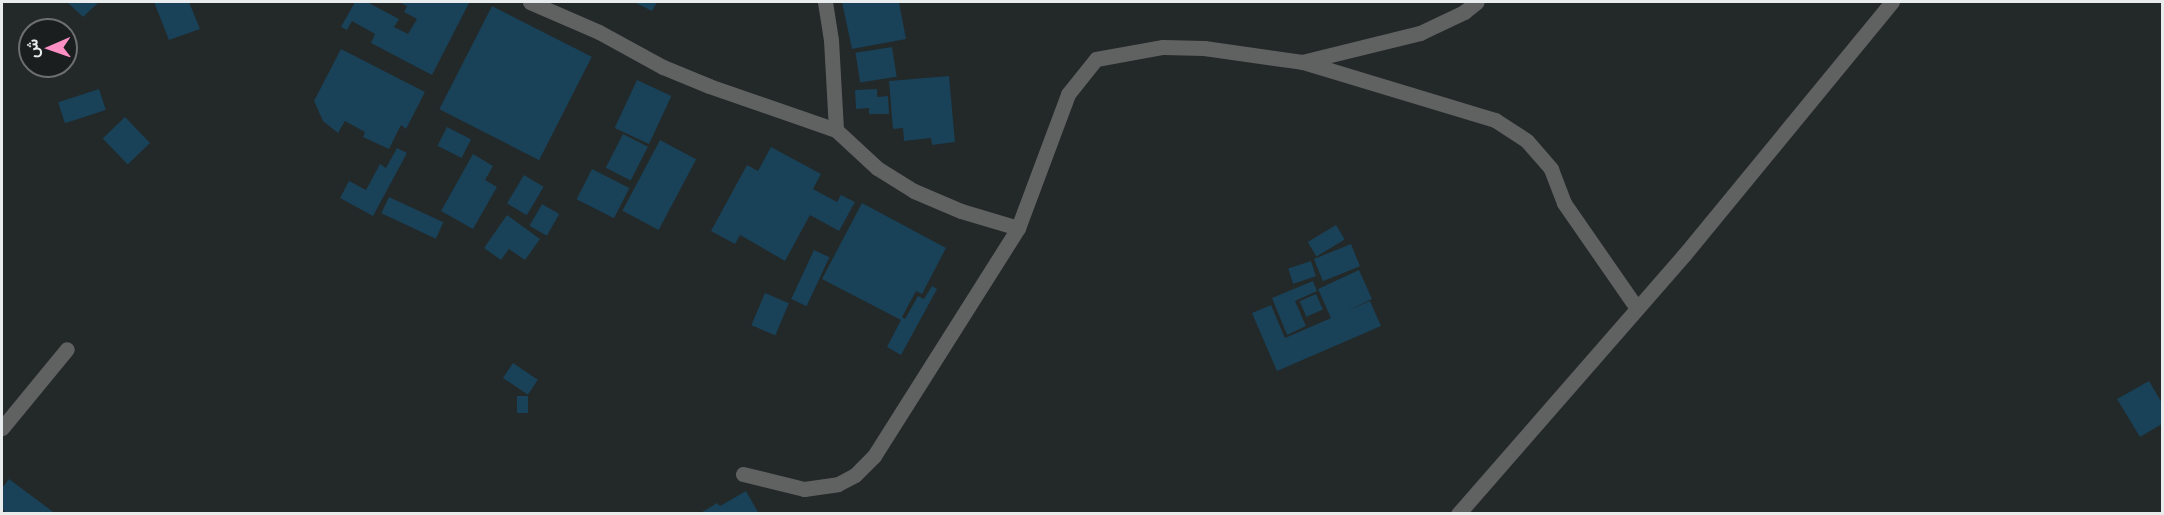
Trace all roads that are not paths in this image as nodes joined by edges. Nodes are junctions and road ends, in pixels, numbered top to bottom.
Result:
1 (530, 2) edge
2 (825, 2) edge
3 (1477, 2) edge
4 (1892, 2) edge
5 (1302, 62) junction
6 (836, 130) junction
7 (1017, 228) junction
8 (1636, 307) junction
9 (67, 349) dead end
10 (2, 428) edge
11 (743, 474) dead end
12 (1458, 513) edge

1 - 6 street
2 - 6 street
3 - 5 street
4 - 8 street
5 - 7 street
5 - 8 street
6 - 7 street
7 - 11 street
8 - 12 street
9 - 10 street

